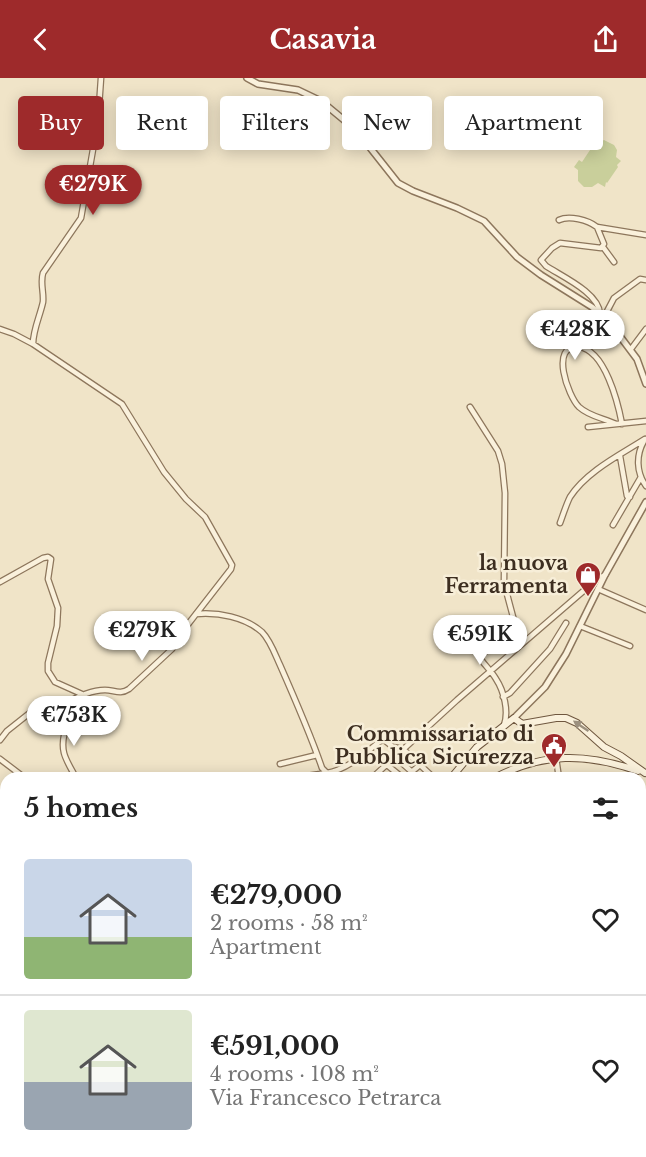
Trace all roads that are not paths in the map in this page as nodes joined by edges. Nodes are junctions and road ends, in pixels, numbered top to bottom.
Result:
1 (101, 78) edge
2 (247, 78) edge
3 (559, 220) dead end
4 (597, 227) junction
5 (646, 235) edge
6 (603, 247) junction
7 (614, 262) dead end
8 (646, 280) edge
9 (602, 316) junction
10 (0, 329) edge
11 (646, 329) edge
12 (33, 344) junction
13 (631, 349) junction
14 (646, 384) edge
15 (470, 407) dead end
16 (646, 421) edge
17 (619, 424) junction
18 (588, 427) dead end
19 (646, 439) edge
20 (620, 456) junction
21 (641, 477) junction
22 (646, 486) edge
23 (630, 497) junction
24 (646, 502) edge
25 (644, 509) edge
26 (560, 523) dead end
27 (614, 525) dead end
28 (605, 575) junction
29 (0, 582) edge
30 (598, 589) junction
31 (646, 610) edge
32 (196, 614) junction
33 (566, 623) dead end
34 (580, 626) junction
35 (630, 646) dead end
36 (490, 672) junction
37 (84, 695) junction
38 (503, 697) junction
39 (58, 707) junction
40 (506, 709) junction
41 (71, 717) junction
42 (514, 718) junction
43 (522, 723) junction
44 (504, 727) junction
45 (0, 740) edge
46 (604, 747) junction
47 (403, 749) junction
48 (318, 755) junction
49 (395, 757) junction
50 (556, 758) junction
51 (595, 758) junction
52 (0, 759) edge
53 (280, 764) dead end
54 (627, 764) junction
55 (387, 765) junction
56 (420, 765) junction
57 (17, 772) edge
58 (73, 772) edge
59 (326, 772) edge
60 (332, 772) edge
61 (379, 772) edge
62 (396, 772) edge
63 (412, 772) joint
64 (428, 772) edge
65 (456, 772) edge
66 (505, 772) edge
67 (558, 772) edge
68 (643, 772) edge

1 - 12 street
2 - 9 street
3 - 4 street
4 - 5 street
4 - 6 street
6 - 7 street
6 - 9 street
8 - 9 street
9 - 13 street
10 - 12 street
11 - 13 street
12 - 32 street
13 - 14 street
15 - 36 street
16 - 17 street
17 - 17 street
17 - 18 street
19 - 20 street
19 - 21 street
20 - 23 street
20 - 26 street
21 - 22 street
21 - 23 street
23 - 27 street
24 - 25 street
25 - 28 street
28 - 30 street
28 - 36 street
29 - 37 street
30 - 31 street
30 - 34 street
32 - 37 street
32 - 48 street
33 - 38 street
34 - 35 street
34 - 42 street
36 - 38 street
36 - 47 street
37 - 39 street
37 - 41 street
38 - 40 street
39 - 41 street
39 - 45 street
40 - 42 street
40 - 44 street
41 - 58 street
42 - 43 main road
42 - 44 main road
43 - 44 main road
46 -> 43 main road
44 - 65 main road
46 - 51 main road
46 - 54 main road
47 - 49 street
47 - 56 street
47 - 60 street
48 - 53 street
48 - 59 street
49 - 55 street
49 - 63 street
50 - 51 main road
50 - 66 main road
50 - 67 street
51 - 54 main road
52 - 57 street
54 - 68 main road
55 - 61 street
55 - 62 street
56 - 63 street
56 - 64 street

